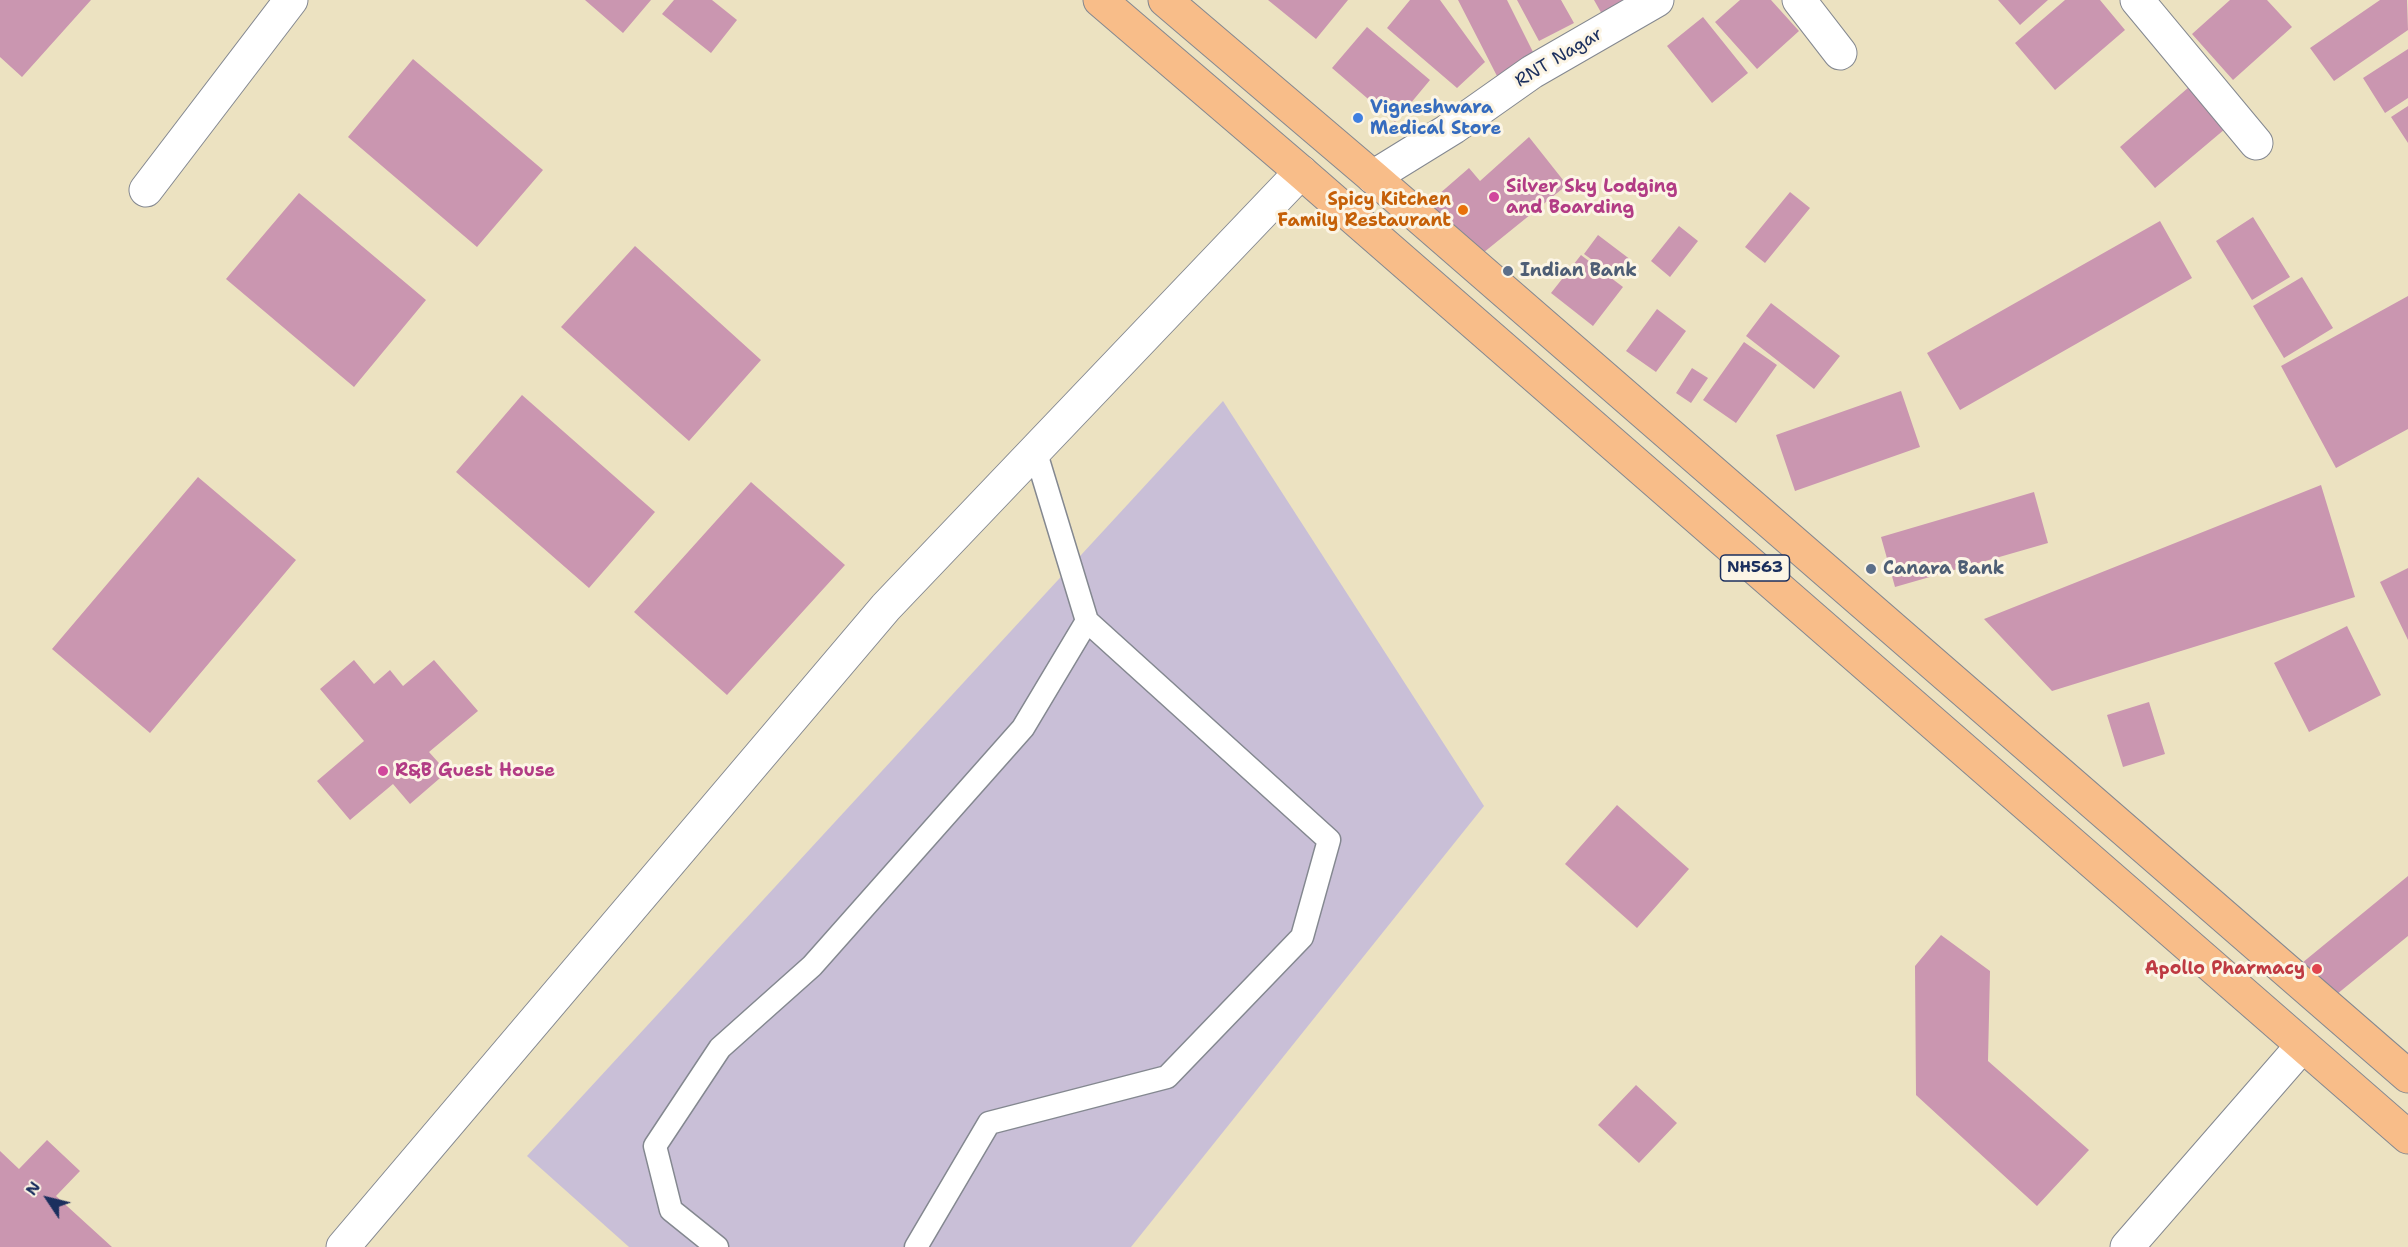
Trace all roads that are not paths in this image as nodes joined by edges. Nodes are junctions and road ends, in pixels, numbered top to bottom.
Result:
1 (291, 0) edge
2 (1100, 0) edge
3 (1165, 0) edge
4 (1657, 0) edge
5 (1799, 0) edge
6 (2137, 0) edge
7 (1840, 53) dead end
8 (2256, 143) dead end
9 (1301, 172) junction
10 (1373, 177) junction
11 (146, 190) dead end
12 (1035, 450) junction
13 (1086, 621) junction
14 (2302, 1046) junction
15 (2408, 1076) edge
16 (2408, 1137) edge
17 (343, 1247) edge
18 (717, 1247) edge
19 (915, 1247) edge
20 (2127, 1247) edge

1 - 11 street
2 - 9 highway, NH563
3 - 10 highway, NH563
4 - 10 street, RNT Nagar
5 - 7 street
6 - 8 street
9 - 12 street
9 - 14 highway, NH563
10 - 15 highway, NH563
12 - 13 lane
12 - 17 street
13 - 18 lane
13 - 19 lane
14 - 16 highway, NH563
14 - 20 street

